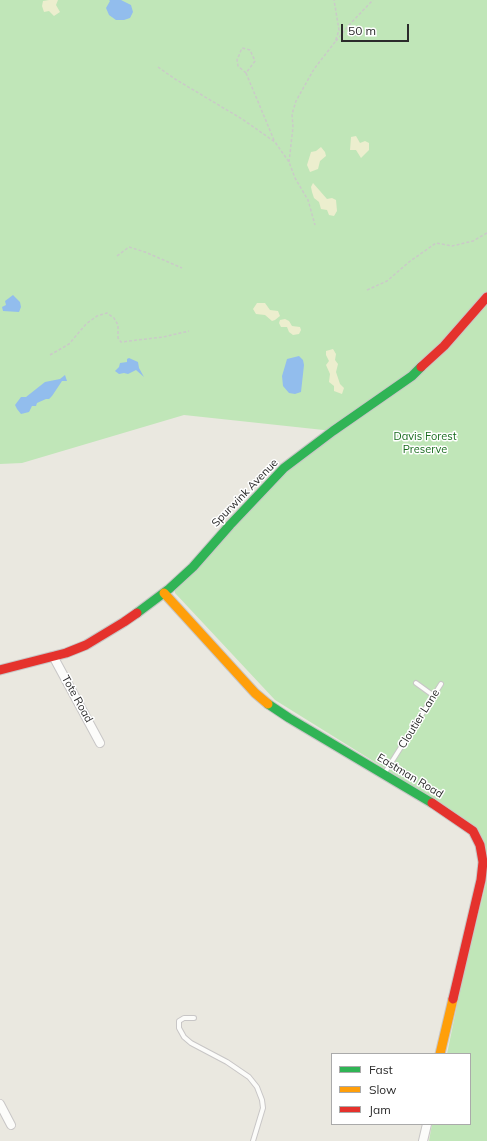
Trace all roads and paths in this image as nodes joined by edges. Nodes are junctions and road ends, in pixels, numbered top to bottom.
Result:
1 (334, 0) edge
2 (373, 0) edge
3 (335, 42) junction
4 (158, 67) dead end
5 (246, 72) junction
6 (274, 142) junction
7 (289, 162) junction
8 (315, 225) dead end
9 (487, 232) edge
10 (117, 256) dead end
11 (182, 268) dead end
12 (367, 290) dead end
13 (487, 296) edge
14 (189, 331) dead end
15 (50, 355) dead end
16 (164, 593) junction
17 (53, 656) junction
18 (0, 670) edge
19 (416, 683) dead end
20 (441, 684) dead end
21 (434, 696) junction
22 (100, 743) dead end
23 (384, 774) junction
24 (194, 1018) dead end
25 (440, 1053) edge
26 (0, 1104) edge
27 (10, 1125) dead end
28 (427, 1125) edge
29 (253, 1141) edge
30 (423, 1141) edge

1 - 3 path
2 - 3 path
3 - 7 path
4 - 6 path
5 - 5 path
5 - 6 path
6 - 7 path
7 - 8 path
9 - 12 path
10 - 11 path
13 - 16 street, Spurwink Avenue
14 - 15 path
16 - 17 street, Spurwink Avenue
16 - 23 street, Eastman Road
17 - 18 street, Spurwink Avenue
17 - 22 street, Tote Road
19 - 21 lane
20 - 21 lane, Cloutier Lane
21 - 23 lane, Cloutier Lane
23 - 25 street, Eastman Road
24 - 29 lane
26 - 27 street
28 - 30 street

